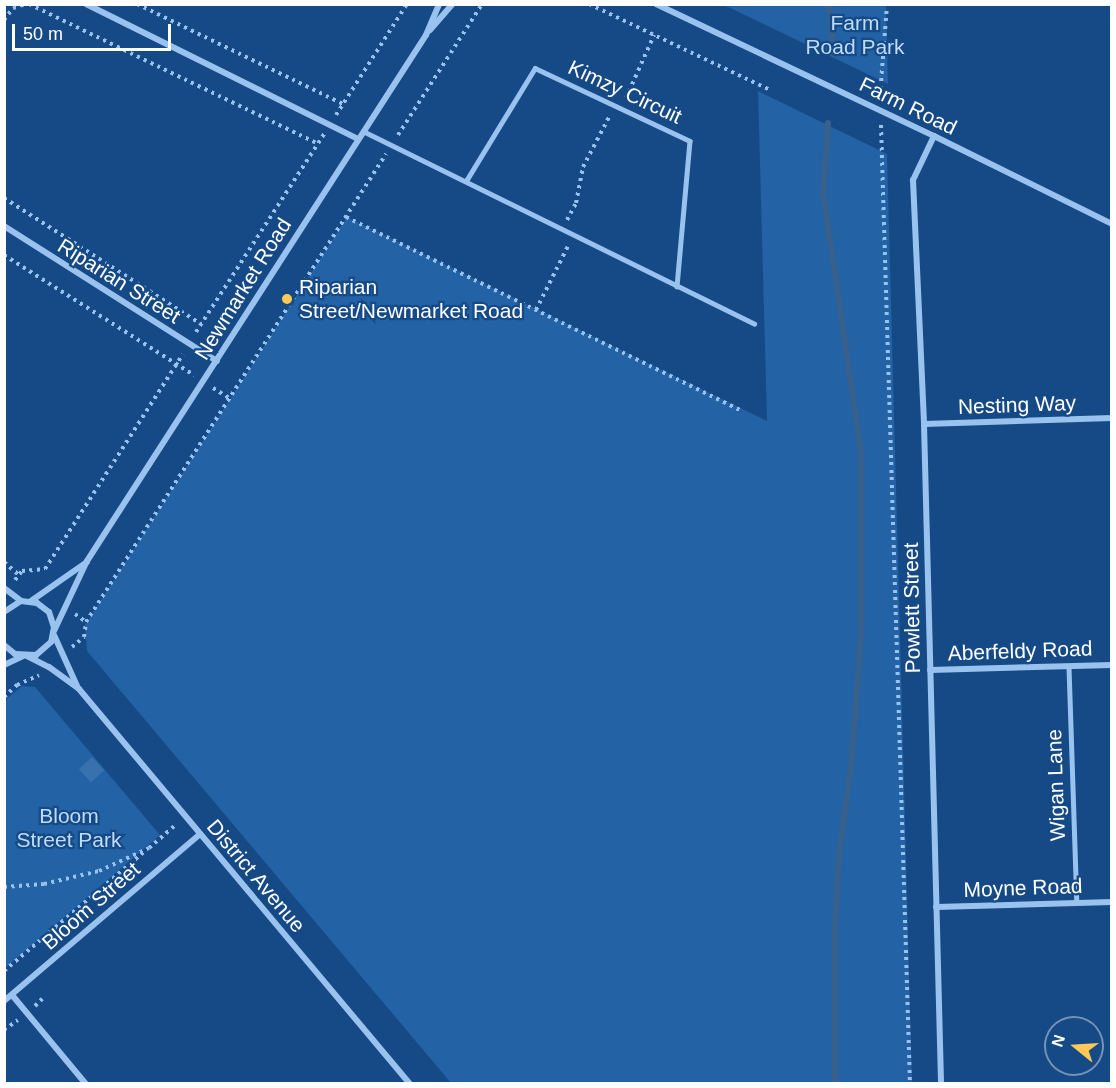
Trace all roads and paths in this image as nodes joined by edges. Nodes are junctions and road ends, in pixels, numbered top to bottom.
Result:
1 (27, 4) edge
2 (86, 4) edge
3 (137, 4) edge
4 (407, 4) edge
5 (439, 4) edge
6 (453, 4) edge
7 (482, 4) edge
8 (589, 4) edge
9 (656, 4) edge
10 (887, 4) edge
11 (4, 20) edge
12 (426, 35) junction
13 (654, 35) junction
14 (770, 90) dead end
15 (343, 104) junction
16 (615, 106) junction
17 (621, 109) junction
18 (880, 111) junction
19 (331, 124) junction
20 (363, 131) junction
21 (934, 136) junction
22 (358, 139) junction
23 (318, 144) junction
24 (393, 144) junction
25 (466, 181) junction
26 (4, 198) edge
27 (346, 217) junction
28 (1112, 224) edge
29 (4, 226) edge
30 (563, 229) junction
31 (574, 234) junction
32 (4, 255) edge
33 (677, 286) junction
34 (536, 310) junction
35 (754, 323) dead end
36 (201, 324) junction
37 (189, 344) junction
38 (217, 361) junction
39 (177, 364) junction
40 (203, 381) junction
41 (229, 398) junction
42 (740, 410) dead end
43 (1112, 418) edge
44 (924, 424) junction
45 (87, 561) junction
46 (4, 562) edge
47 (19, 575) junction
48 (6, 589) edge
49 (21, 601) junction
50 (31, 601) junction
51 (4, 612) edge
52 (54, 633) junction
53 (4, 645) edge
54 (63, 654) junction
55 (25, 656) junction
56 (4, 665) edge
57 (1112, 665) edge
58 (1069, 666) junction
59 (49, 667) junction
60 (930, 670) junction
61 (79, 689) junction
62 (4, 697) edge
63 (185, 817) junction
64 (199, 835) junction
65 (149, 848) junction
66 (4, 887) edge
67 (1112, 902) edge
68 (1077, 903) junction
69 (936, 907) junction
70 (4, 971) edge
71 (12, 995) junction
72 (4, 1001) edge
73 (86, 1083) edge
74 (410, 1083) edge
75 (910, 1083) edge
76 (941, 1083) edge

1 - 11 path
1 - 23 path
2 - 19 street
3 - 15 path
4 - 15 path
5 - 12 street, Newmarket Road
6 - 12 street, Newmarket Road
7 - 24 path
8 - 13 path
9 - 18 street, Farm Road
10 - 18 path
12 - 20 street, Newmarket Road
13 - 14 path
13 - 17 path
15 - 19 path
16 - 17 lane, Kimzy Circuit
16 - 25 lane, Kimzy Circuit
16 - 30 path
17 - 33 lane, Kimzy Circuit
18 - 21 street, Farm Road
18 - 75 path
19 - 22 street
19 - 23 path
20 - 22 street, Newmarket Road
20 - 24 lane
21 - 28 street, Farm Road
21 - 44 street, Powlett Street
22 - 38 street, Newmarket Road
23 - 36 path
24 - 25 lane
24 - 27 path
25 - 30 lane
26 - 36 path
27 - 34 path
27 - 41 path
29 - 37 street, Riparian Street
30 - 31 lane
31 - 33 lane
31 - 34 path
32 - 39 path
33 - 35 lane
34 - 42 path
36 - 37 path
37 - 38 street, Riparian Street
37 - 39 path
38 - 40 street, Newmarket Road
39 - 40 path
39 - 47 path
40 - 41 path
40 - 45 street, Newmarket Road
41 - 54 path
43 - 44 street, Nesting Way
44 - 60 street, Powlett Street
45 - 50 street, Newmarket Road
45 - 52 street, Newmarket Road
46 - 47 path
47 - 48 path
48 - 49 street
49 - 50 street
49 - 51 street
50 - 52 street, District Avenue
52 - 54 street, District Avenue
52 - 55 street
53 - 55 street, District Avenue
54 - 61 street, District Avenue
55 - 56 street
55 - 59 street, District Avenue
57 - 58 street, Aberfeldy Road
58 - 60 street, Aberfeldy Road
58 - 68 lane, Wigan Lane
59 - 61 street, District Avenue
59 - 62 path
60 - 69 street, Powlett Street
61 - 63 street, District Avenue
63 - 64 street, District Avenue
63 - 65 path
64 - 71 street, Bloom Street
64 - 74 street, District Avenue
65 - 66 path
65 - 70 path
67 - 68 street, Moyne Road
68 - 69 street, Moyne Road
69 - 76 street, Powlett Street
71 - 72 street, Bloom Street
71 - 73 street

